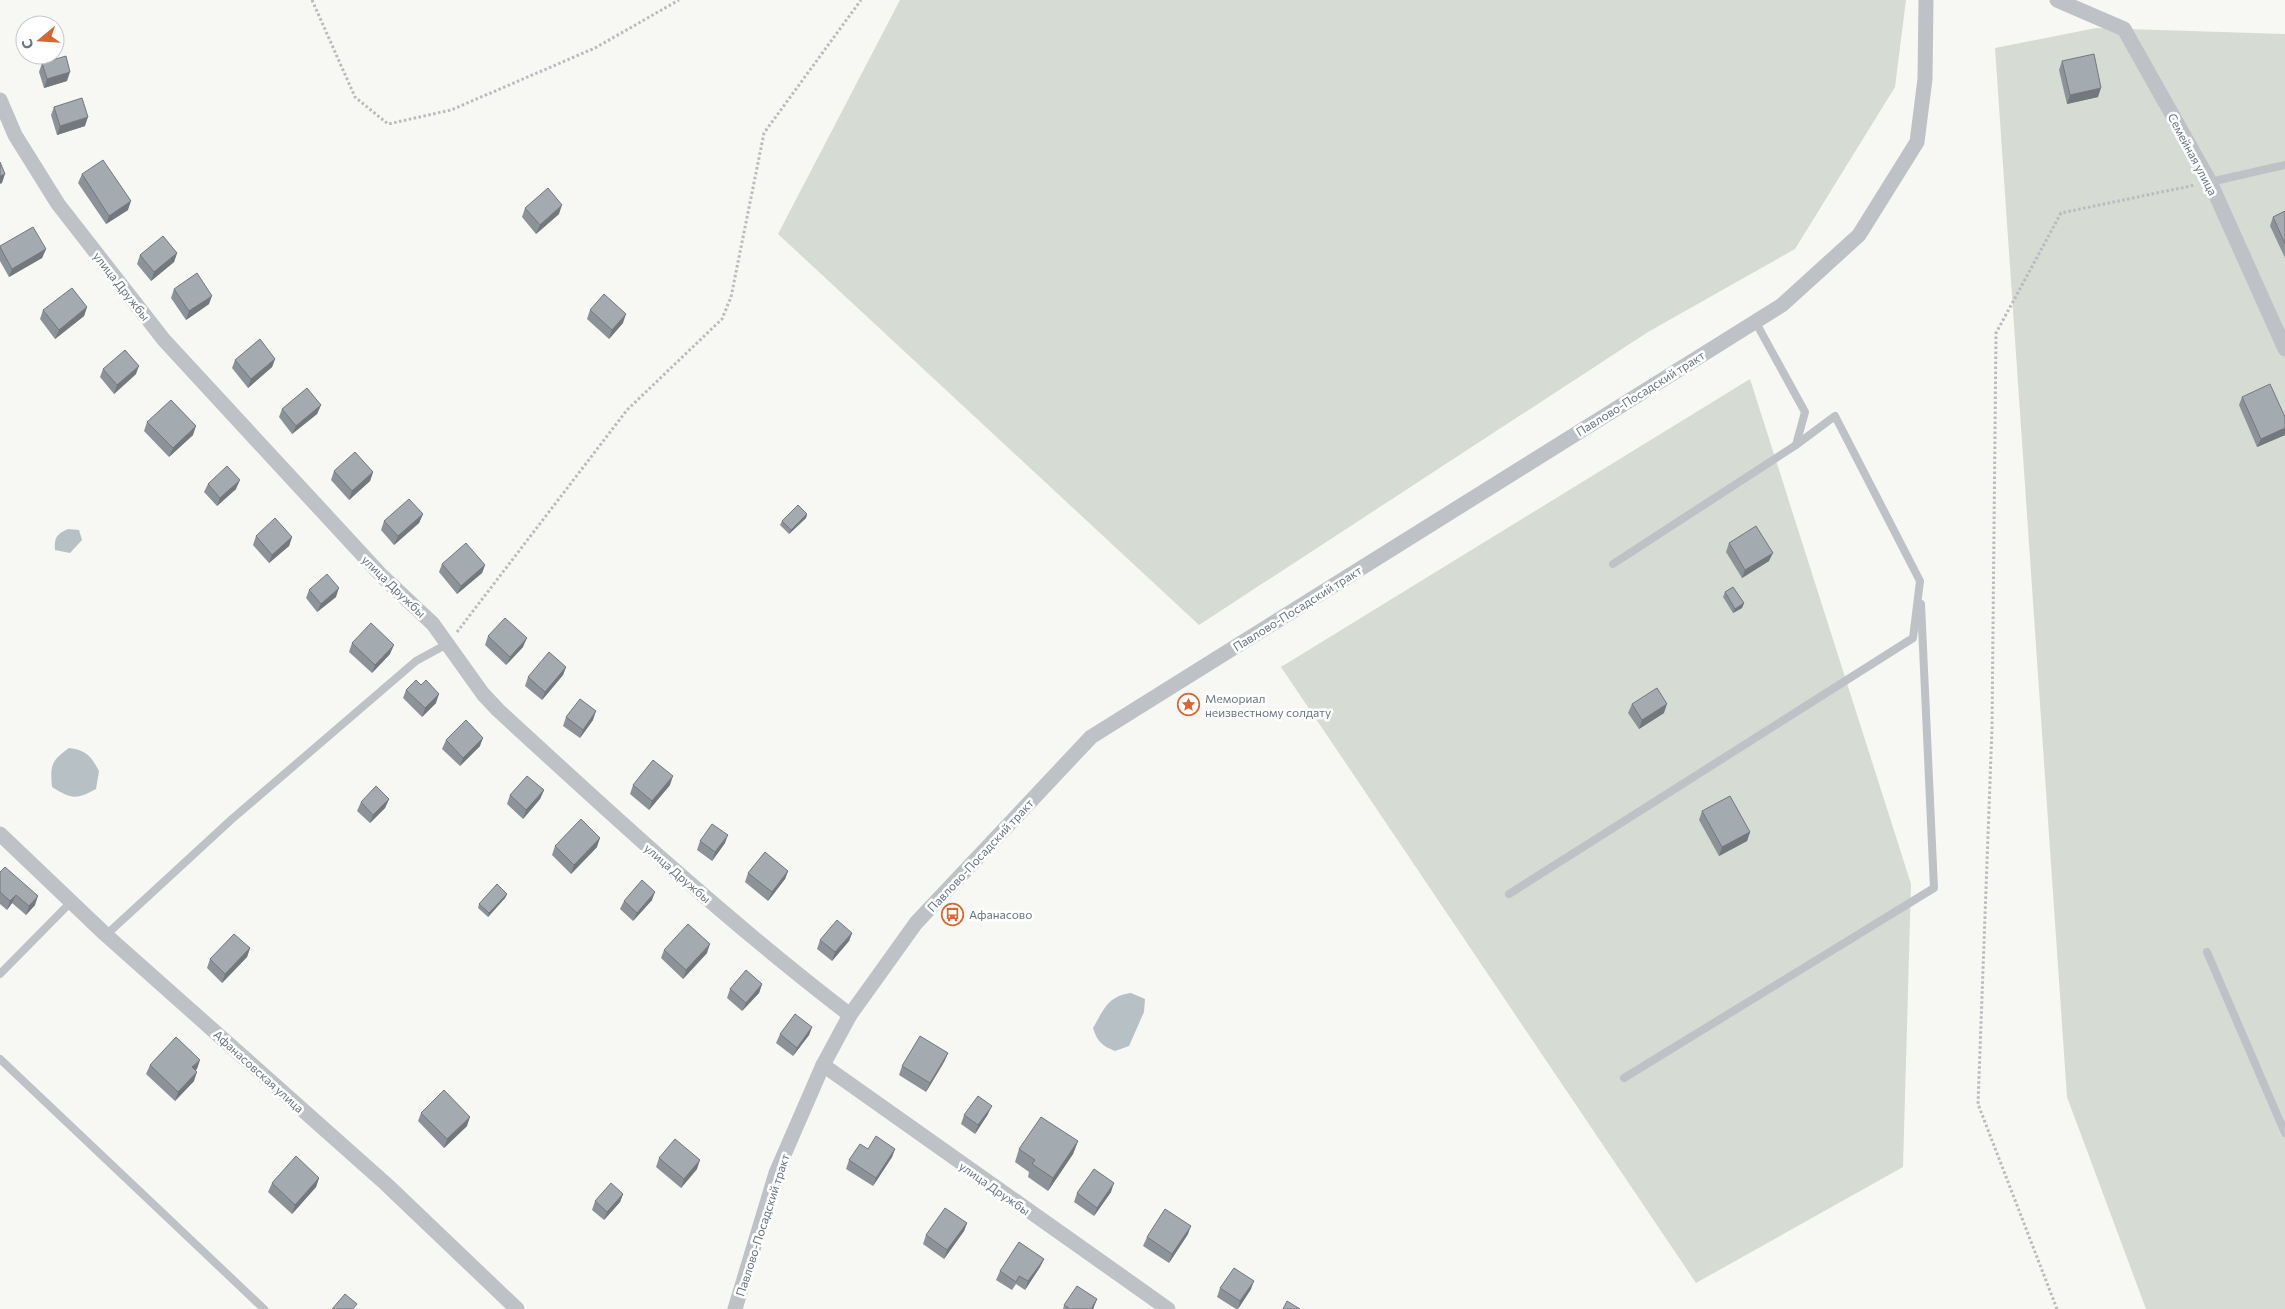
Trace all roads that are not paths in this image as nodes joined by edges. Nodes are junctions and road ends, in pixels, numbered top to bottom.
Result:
1 (1926, 0) edge
2 (2057, 0) edge
3 (0, 100) edge
4 (2285, 165) edge
5 (2210, 182) junction
6 (1755, 321) junction
7 (2285, 349) edge
8 (1796, 445) junction
9 (1613, 564) dead end
10 (1920, 581) junction
11 (447, 644) junction
12 (0, 834) edge
13 (1509, 894) dead end
14 (71, 902) junction
15 (106, 935) junction
16 (2207, 952) dead end
17 (0, 974) edge
18 (850, 1015) junction
19 (0, 1059) edge
20 (823, 1065) junction
21 (1624, 1078) dead end
22 (2285, 1133) edge
23 (264, 1309) edge
24 (517, 1309) edge
25 (735, 1309) edge
26 (1168, 1309) edge

1 - 6 street, Павлово-Посадский тракт
2 - 5 street, Семейная улица
3 - 11 street, улица Дружбы
4 - 5 lane
5 - 7 street, Семейная улица
6 - 8 lane
6 - 18 street, Павлово-Посадский тракт
8 - 9 lane
8 - 10 lane
10 - 13 lane
10 - 21 lane
11 - 15 lane
11 - 18 street, улица Дружбы
12 - 14 street, Афанасовская улица
14 - 15 street, Афанасовская улица
14 - 17 lane
15 - 24 street, Афанасовская улица
16 - 22 lane
18 - 20 street, Павлово-Посадский тракт
19 - 23 lane
20 - 25 street, Павлово-Посадский тракт
20 - 26 street, улица Дружбы

